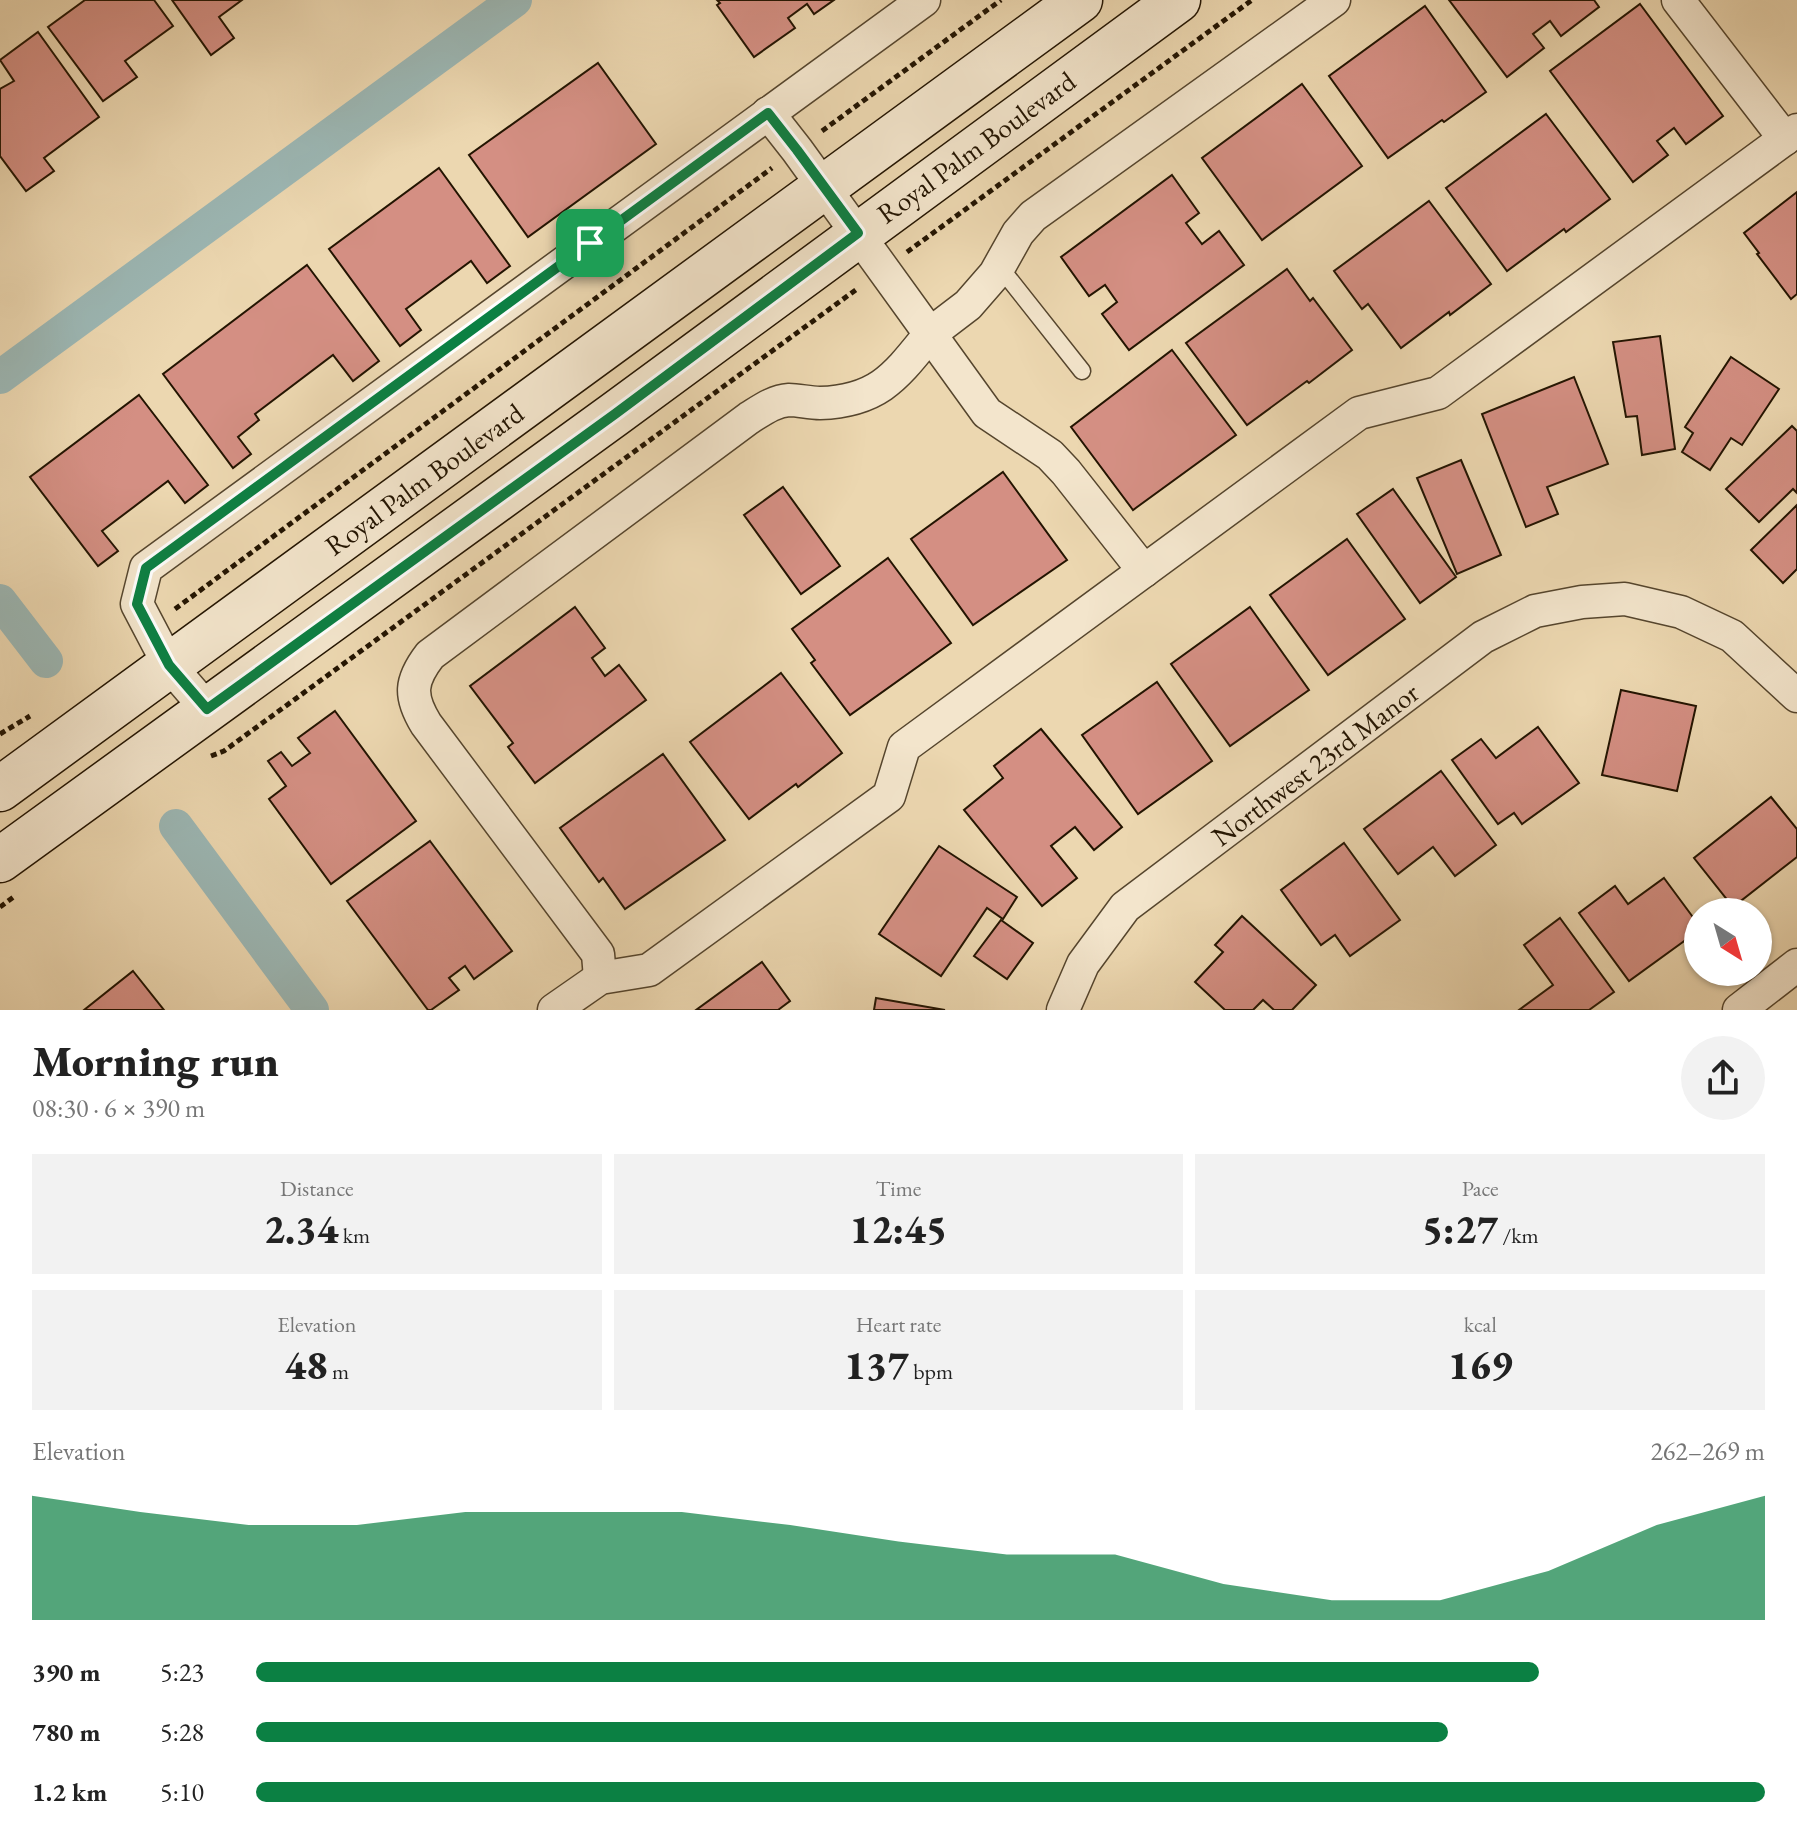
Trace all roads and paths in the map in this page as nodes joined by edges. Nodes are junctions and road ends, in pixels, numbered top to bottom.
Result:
1 (924, 0) edge
2 (1001, 0) edge
3 (1080, 0) edge
4 (1178, 0) edge
5 (1334, 0) edge
6 (1678, 0) edge
7 (768, 113) junction
8 (1791, 135) edge
9 (797, 150) junction
10 (824, 187) junction
11 (858, 233) junction
12 (999, 266) junction
13 (930, 334) junction
14 (1082, 371) dead end
15 (1144, 571) junction
16 (159, 647) junction
17 (1797, 696) edge
18 (207, 709) junction
19 (9, 728) dead end
20 (0, 734) edge
21 (0, 789) edge
22 (0, 860) edge
23 (1797, 965) edge
24 (600, 978) junction
25 (554, 1010) edge
26 (1063, 1010) edge
27 (1739, 1010) edge

1 - 7 street
2 - 9 path
3 - 10 street, Royal Palm Boulevard
4 - 11 street, Royal Palm Boulevard
5 - 12 street
6 - 8 street
7 - 9 street
7 - 16 street
8 - 15 street
9 - 10 street
9 - 16 path
10 - 11 street
10 - 16 street, Royal Palm Boulevard
11 - 13 street
11 - 18 street, Royal Palm Boulevard
12 - 13 street
12 - 14 lane
13 - 15 street
13 - 24 street
15 - 24 street
16 - 18 street
16 - 21 street, Royal Palm Boulevard
17 - 26 street, Northwest 23rd Manor
18 - 22 street, Royal Palm Boulevard
19 - 20 path
23 - 27 street
24 - 25 street

